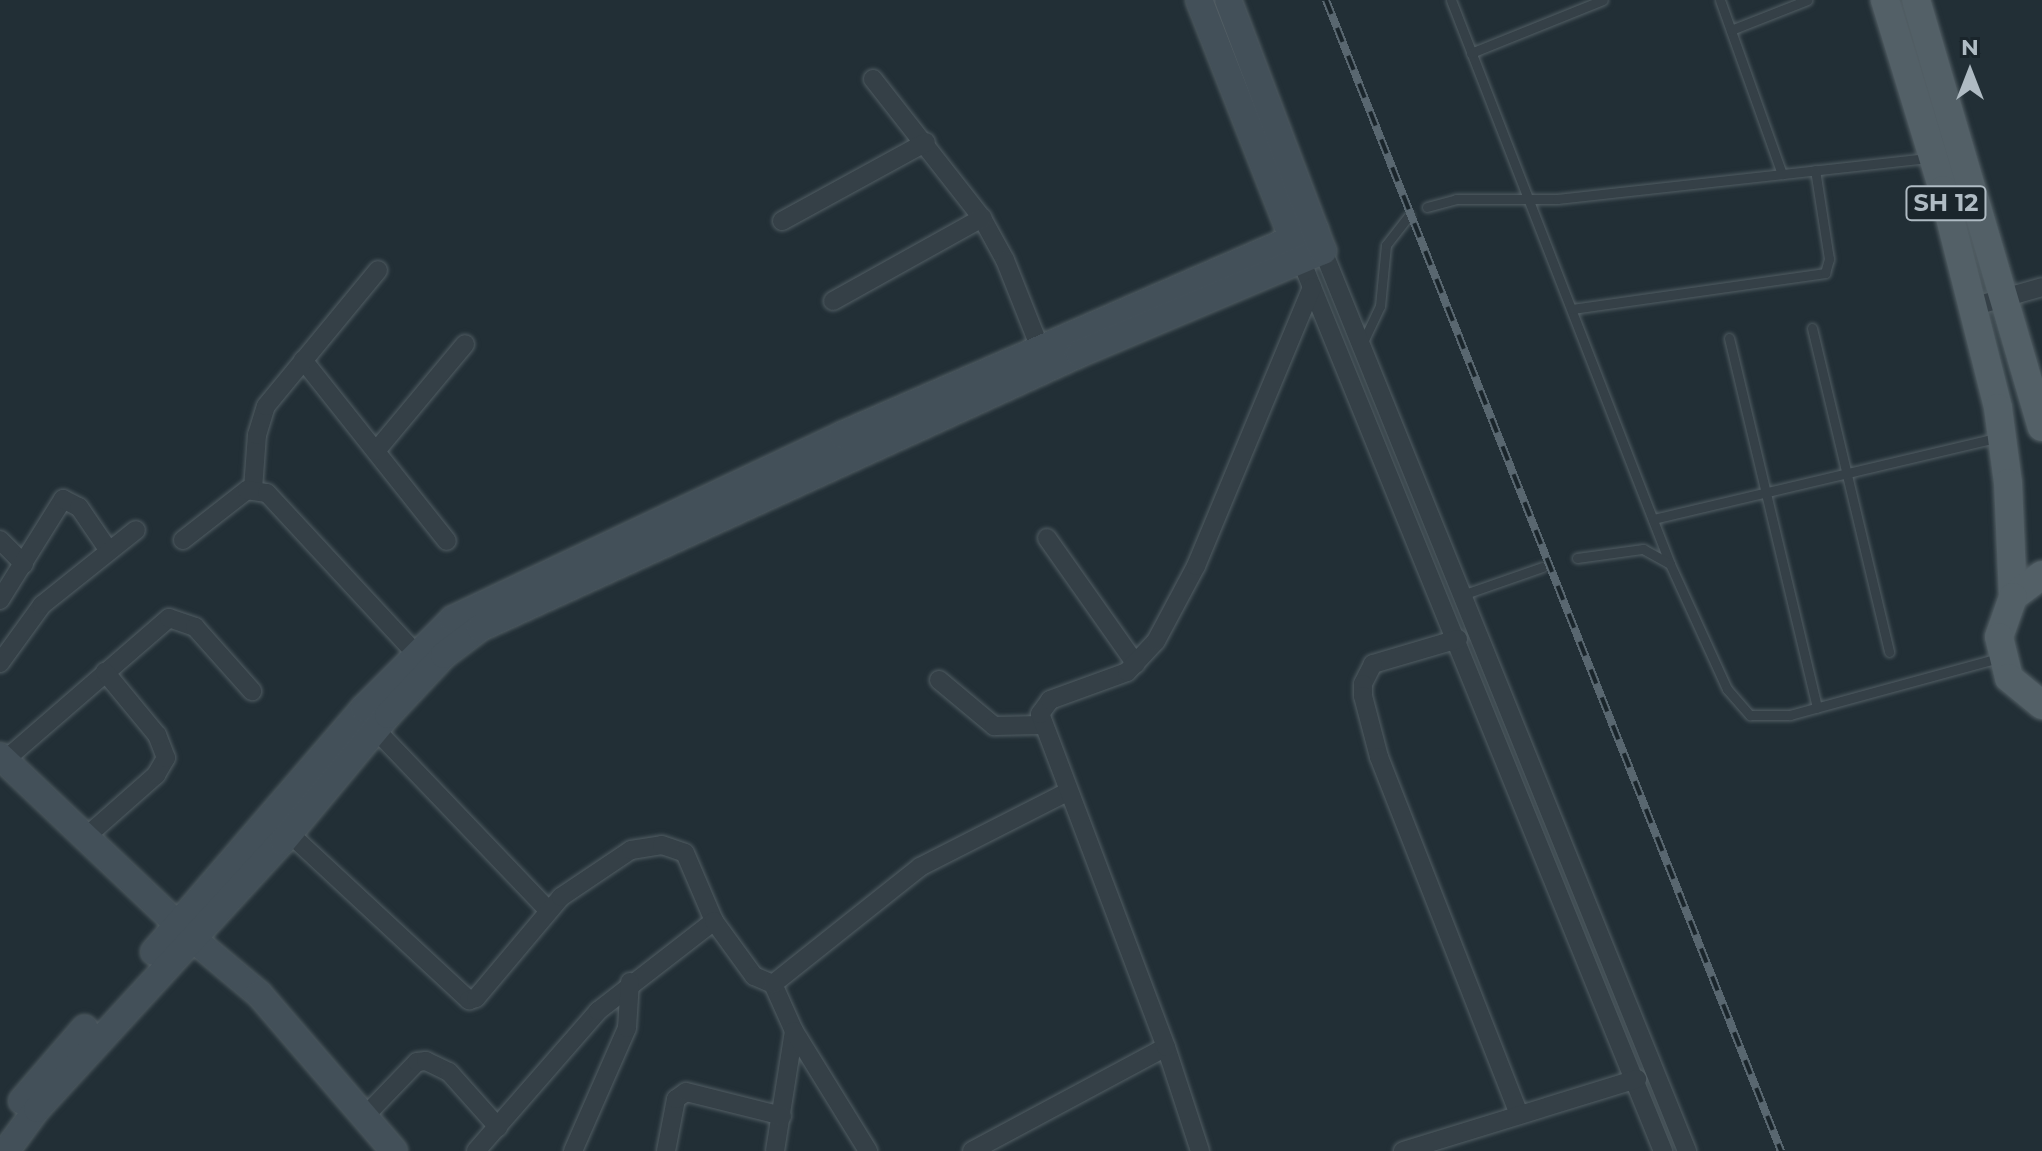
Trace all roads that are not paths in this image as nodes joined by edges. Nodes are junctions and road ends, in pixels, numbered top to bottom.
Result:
1 (1199, 0) edge
2 (1228, 0) edge
3 (1451, 0) edge
4 (1603, 0) edge
5 (1720, 0) edge
6 (1807, 0) edge
7 (1885, 0) edge
8 (1916, 0) edge
9 (1731, 30) junction
10 (1471, 53) junction
11 (873, 79) dead end
12 (926, 142) junction
13 (1933, 157) junction
14 (1815, 170) junction
15 (1782, 174) junction
16 (1525, 199) junction
17 (1427, 207) dead end
18 (1409, 216) dead end
19 (982, 218) junction
20 (782, 221) dead end
21 (1308, 245) junction
22 (378, 270) dead end
23 (1312, 287) junction
24 (2042, 287) edge
25 (2000, 299) junction
26 (833, 301) dead end
27 (1972, 307) junction
28 (1572, 309) junction
29 (1812, 328) dead end
30 (1729, 338) dead end
31 (465, 344) dead end
32 (1362, 344) junction
33 (1040, 348) junction
34 (303, 360) junction
35 (2042, 427) edge
36 (2003, 436) junction
37 (376, 451) junction
38 (1844, 474) junction
39 (253, 489) junction
40 (1763, 493) junction
41 (1653, 519) junction
42 (136, 530) dead end
43 (1047, 538) dead end
44 (0, 540) edge
45 (183, 540) dead end
46 (447, 541) dead end
47 (109, 551) junction
48 (1577, 558) dead end
49 (24, 564) junction
50 (1670, 564) junction
51 (1542, 567) dead end
52 (2042, 575) edge
53 (1465, 594) junction
54 (2013, 597) junction
55 (0, 600) edge
56 (1458, 639) junction
57 (414, 652) junction
58 (1889, 652) dead end
59 (2001, 658) junction
60 (0, 663) edge
61 (1136, 664) junction
62 (105, 672) junction
63 (939, 680) dead end
64 (252, 691) dead end
65 (2042, 706) edge
66 (1817, 708) junction
67 (1041, 725) junction
68 (376, 730) junction
69 (3, 758) edge
70 (1067, 792) junction
71 (289, 833) junction
72 (88, 835) junction
73 (548, 910) junction
74 (714, 921) junction
75 (184, 931) junction
76 (630, 982) junction
77 (773, 984) junction
78 (794, 1031) junction
79 (1166, 1047) junction
80 (1637, 1079) junction
81 (1519, 1114) junction
82 (365, 1116) junction
83 (782, 1116) junction
84 (498, 1127) junction
85 (0, 1129) edge
86 (6, 1151) edge
87 (394, 1151) edge
88 (476, 1151) edge
89 (573, 1151) edge
90 (666, 1151) edge
91 (775, 1151) edge
92 (868, 1151) edge
93 (972, 1151) edge
94 (1200, 1151) edge
95 (1403, 1151) edge
96 (1663, 1151) edge
97 (1687, 1151) edge

1 - 21 main road
2 - 21 main road
3 - 10 lane
4 - 10 lane
5 - 9 lane
6 - 9 lane
7 - 13 main road, SH 12
8 - 25 main road, SH 12
9 - 15 lane
10 - 16 lane
11 - 12 street
12 - 19 street
12 - 20 street
13 - 14 lane
13 - 27 main road, SH 12
14 - 15 lane
14 - 28 lane
15 - 16 lane
16 - 17 lane
16 - 28 lane
18 - 32 lane
19 - 26 street
19 - 33 street
21 - 23 street
21 - 32 street
21 - 33 main road
21 - 68 main road
22 - 34 street
23 - 56 street
23 - 61 street
24 - 25 street
25 - 27 street
25 - 35 main road, SH 12
27 - 36 main road, SH 12
28 - 41 lane
29 - 38 lane
30 - 40 lane
31 - 37 street
32 - 53 street
33 - 57 main road
34 - 37 street
34 - 39 street
36 - 38 lane
36 - 54 main road
37 - 46 street
38 - 40 lane
38 - 58 lane
39 - 45 street
39 - 57 street
40 - 41 lane
40 - 66 lane
41 - 50 lane
42 - 47 street
43 - 61 street
44 - 49 street
47 - 49 street
47 - 60 street
48 - 50 lane
49 - 55 street
50 - 66 lane
51 - 53 lane
52 - 54 main road
53 - 97 street
54 - 59 main road
56 - 80 street
56 - 81 street
57 - 75 main road
59 - 65 main road
59 - 66 lane
61 - 67 street
62 - 64 street
62 - 69 street
62 - 72 street
63 - 67 street
67 - 70 street
68 - 71 main road
68 - 73 street
69 - 72 main road
70 - 77 street
70 - 79 street
71 - 73 street
71 - 75 main road
72 - 75 main road
73 - 74 street
74 - 76 street
74 - 77 street
75 - 82 main road
75 - 85 main road
75 - 86 main road
76 - 84 street
76 - 89 street
77 - 78 street
78 - 83 street
78 - 92 street
79 - 93 street
79 - 94 street
80 - 81 street
80 - 96 street
81 - 95 street
82 - 84 street
82 - 87 main road
83 - 90 street
83 - 91 street
84 - 88 street

